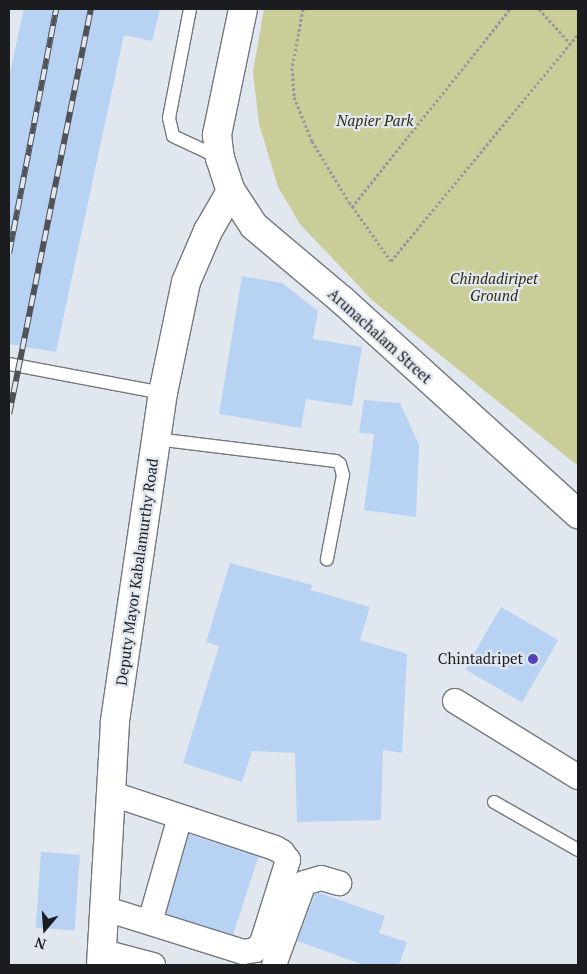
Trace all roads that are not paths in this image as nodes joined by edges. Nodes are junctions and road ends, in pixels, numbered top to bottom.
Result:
1 (190, 9) edge
2 (243, 9) edge
3 (219, 147) junction
4 (231, 191) junction
5 (9, 364) edge
6 (163, 393) junction
7 (156, 439) junction
8 (578, 514) edge
9 (327, 559) dead end
10 (455, 701) dead end
11 (578, 776) edge
12 (110, 793) junction
13 (494, 802) dead end
14 (180, 817) junction
15 (578, 850) edge
16 (339, 883) dead end
17 (103, 908) junction
18 (150, 922) junction
19 (100, 958) edge
20 (153, 965) edge
21 (274, 965) edge

1 - 3 lane
2 - 3 street
3 - 4 street, Arunachalam Street
4 - 6 street, Deputy Mayor Kabalamurthy Road
4 - 8 street, Arunachalam Street
5 - 6 lane
6 - 7 street, Deputy Mayor Kabalamurthy Road
7 - 9 lane
7 - 12 street, Deputy Mayor Kabalamurthy Road
10 - 11 street
12 - 14 street
12 - 17 street, Deputy Mayor Kabalamurthy Road
13 - 15 lane
14 - 18 street
14 - 18 street
16 - 21 street
17 - 18 street
17 - 19 street, Deputy Mayor Kabalamurthy Road
19 - 20 street

